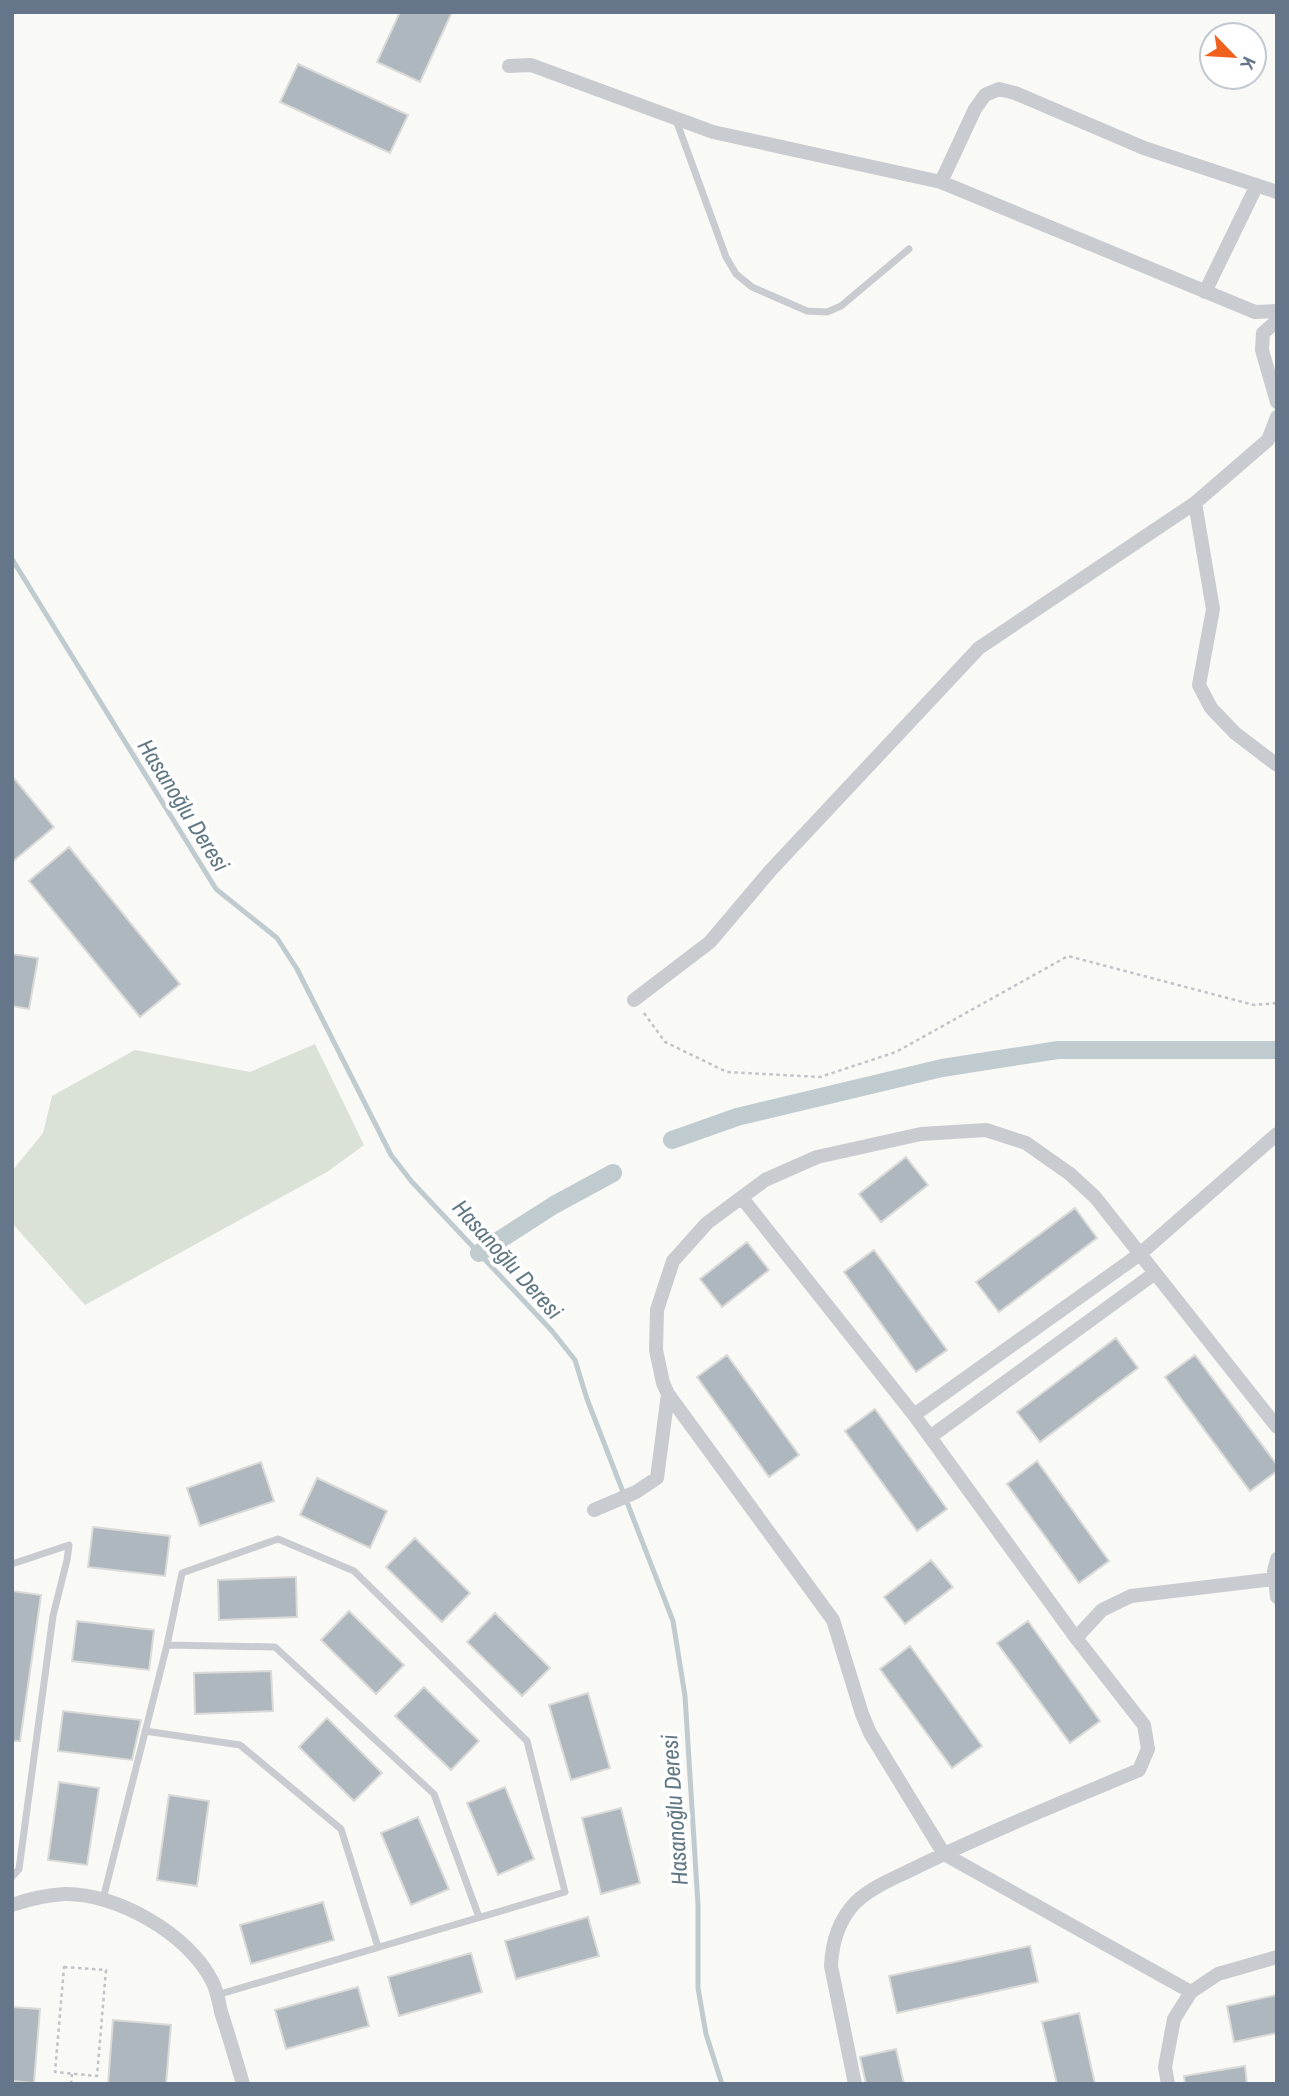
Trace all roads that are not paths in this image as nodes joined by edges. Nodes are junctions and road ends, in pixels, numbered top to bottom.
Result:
1 (509, 66) dead end
2 (676, 120) junction
3 (941, 182) junction
4 (1258, 185) junction
5 (1277, 192) edge
6 (909, 249) dead end
7 (1205, 292) junction
8 (1277, 311) edge
9 (1277, 321) edge
10 (1277, 402) edge
11 (1277, 417) edge
12 (1195, 503) junction
13 (1277, 765) edge
14 (634, 1000) road end
15 (1277, 1134) edge
16 (742, 1198) junction
17 (1140, 1254) junction
18 (1155, 1273) junction
19 (668, 1394) junction
20 (914, 1415) junction
21 (1277, 1427) edge
22 (930, 1437) junction
23 (594, 1510) dead end
24 (1277, 1559) edge
25 (12, 1564) edge
26 (1274, 1579) junction
27 (1277, 1597) edge
28 (1076, 1638) junction
29 (167, 1645) junction
30 (145, 1731) junction
31 (944, 1854) junction
32 (12, 1877) edge
33 (103, 1899) junction
34 (12, 1905) edge
35 (479, 1917) junction
36 (378, 1947) junction
37 (1277, 1958) edge
38 (1191, 1992) junction
39 (216, 1995) junction
40 (243, 2084) edge
41 (855, 2084) edge
42 (1168, 2084) edge

1 - 2 street
2 - 3 street
2 - 6 lane
3 - 4 street
3 - 7 street
4 - 5 street
4 - 7 street
7 - 8 street
9 - 10 street
11 - 12 street
12 - 13 street
12 - 14 street
15 - 17 street
16 - 17 street
16 - 19 street
16 - 20 street
17 - 18 street
17 - 20 street
18 - 21 street
18 - 22 street
19 - 23 street
19 - 31 street
20 - 22 street
22 - 28 street
24 - 26 street
25 - 32 lane
26 - 27 street
26 - 28 street
28 - 31 street
29 - 30 lane
29 - 35 lane
29 - 35 lane
30 - 33 lane
30 - 36 lane
31 - 38 street
31 - 41 street
33 - 34 street
33 - 39 street
35 - 36 lane
36 - 39 lane
37 - 38 street
38 - 42 street
39 - 40 street

